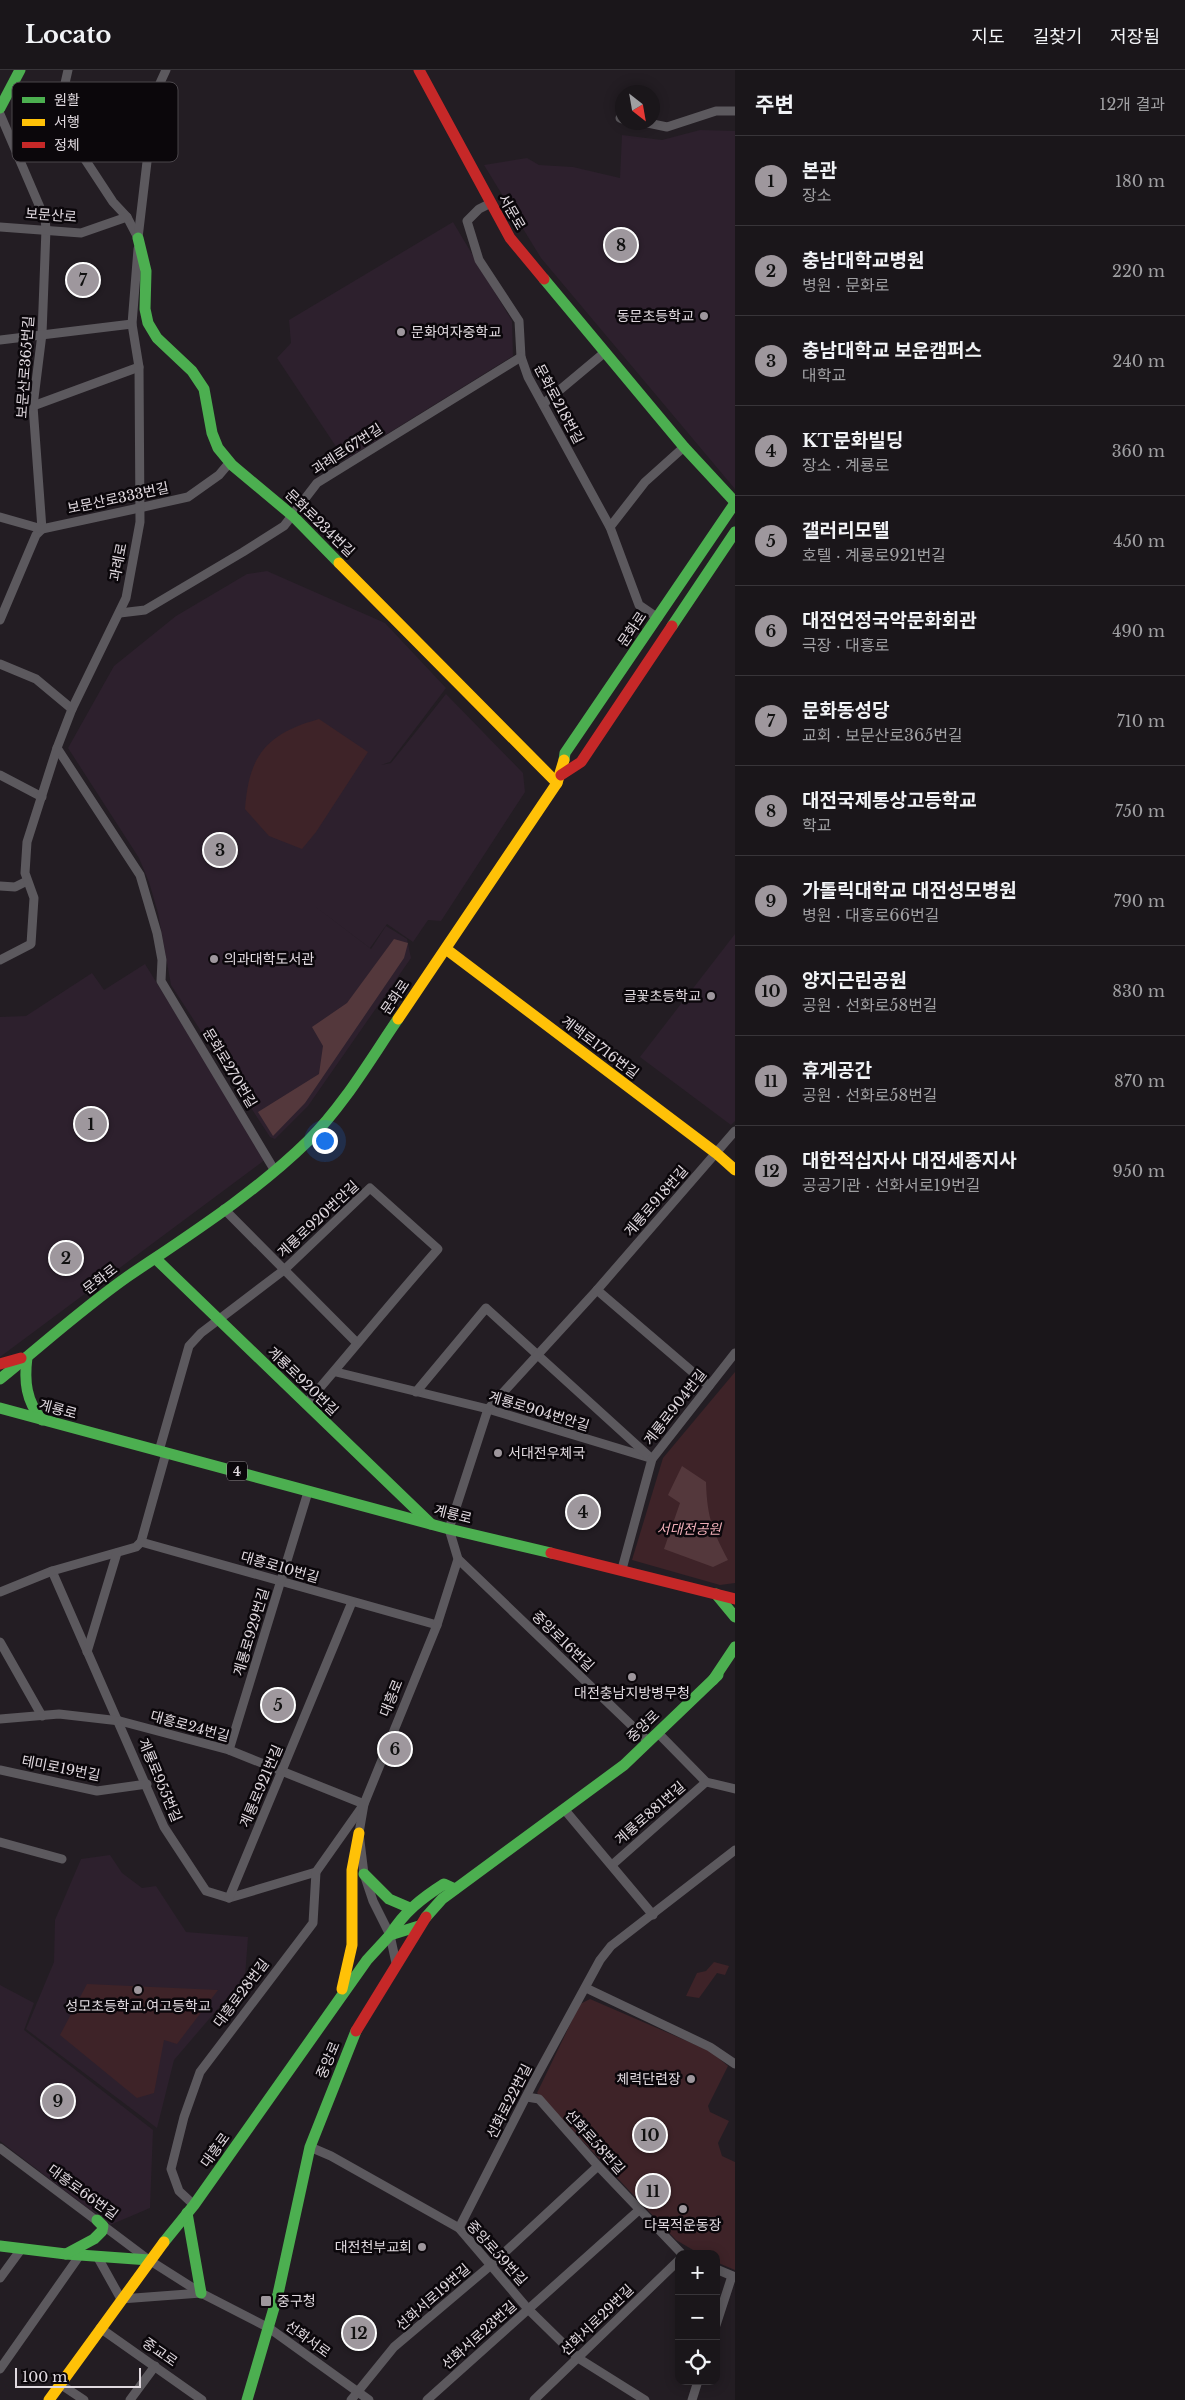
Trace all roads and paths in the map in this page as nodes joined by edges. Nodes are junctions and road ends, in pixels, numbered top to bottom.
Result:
1 (20, 70) edge
2 (166, 70) edge
3 (419, 70) edge
4 (14, 82) edge
5 (160, 82) edge
6 (12, 85) edge
7 (0, 108) edge
8 (735, 111) edge
9 (0, 114) edge
10 (660, 126) edge
11 (12, 143) edge
12 (20, 162) edge
13 (87, 162) edge
14 (147, 162) edge
15 (489, 204) junction
16 (127, 217) junction
17 (0, 227) edge
18 (46, 229) junction
19 (138, 243) junction
20 (132, 324) junction
21 (42, 334) junction
22 (0, 340) edge
23 (604, 353) junction
24 (521, 357) junction
25 (139, 367) junction
26 (543, 404) junction
27 (32, 406) junction
28 (684, 447) junction
29 (230, 462) junction
30 (735, 502) edge
31 (139, 508) junction
32 (291, 515) junction
33 (0, 517) edge
34 (610, 527) junction
35 (42, 529) junction
36 (735, 532) edge
37 (120, 613) junction
38 (658, 618) junction
39 (0, 620) edge
40 (0, 664) edge
41 (72, 709) junction
42 (57, 748) junction
43 (0, 775) edge
44 (559, 779) junction
45 (42, 797) junction
46 (27, 881) junction
47 (0, 886) edge
48 (446, 949) junction
49 (0, 960) edge
50 (735, 1131) edge
51 (716, 1153) junction
52 (735, 1170) edge
53 (274, 1171) junction
54 (224, 1209) junction
55 (156, 1258) junction
56 (284, 1270) junction
57 (597, 1290) junction
58 (218, 1320) junction
59 (356, 1342) junction
60 (538, 1352) junction
61 (735, 1353) edge
62 (27, 1357) junction
63 (0, 1364) edge
64 (336, 1372) junction
65 (0, 1379) edge
66 (709, 1386) junction
67 (416, 1392) junction
68 (306, 1404) junction
69 (0, 1408) edge
70 (488, 1409) junction
71 (42, 1420) junction
72 (163, 1452) junction
73 (652, 1459) junction
74 (308, 1492) junction
75 (431, 1524) junction
76 (450, 1529) junction
77 (142, 1542) junction
78 (117, 1553) junction
79 (458, 1559) junction
80 (622, 1569) junction
81 (52, 1571) junction
82 (281, 1581) junction
83 (735, 1591) edge
84 (0, 1592) edge
85 (716, 1594) junction
86 (735, 1599) edge
87 (352, 1602) junction
88 (735, 1616) edge
89 (438, 1625) junction
90 (0, 1642) edge
91 (735, 1647) edge
92 (88, 1652) junction
93 (735, 1657) edge
94 (735, 1666) edge
95 (713, 1680) junction
96 (42, 1716) junction
97 (0, 1719) edge
98 (120, 1721) junction
99 (658, 1733) junction
100 (649, 1742) junction
101 (229, 1750) junction
102 (0, 1770) edge
103 (282, 1771) junction
104 (706, 1782) junction
105 (146, 1784) junction
106 (735, 1789) edge
107 (364, 1804) junction
108 (564, 1809) junction
109 (359, 1833) junction
110 (0, 1842) edge
111 (735, 1850) edge
112 (62, 1859) dead end
113 (612, 1865) junction
114 (316, 1872) junction
115 (364, 1874) junction
116 (454, 1888) junction
117 (229, 1898) junction
118 (410, 1908) junction
119 (653, 1915) junction
120 (418, 1926) junction
121 (390, 1935) junction
122 (396, 1963) junction
123 (586, 1988) junction
124 (338, 1999) junction
125 (735, 2064) edge
126 (527, 2097) junction
127 (310, 2147) junction
128 (0, 2148) edge
129 (598, 2166) junction
130 (190, 2209) junction
131 (639, 2210) junction
132 (97, 2220) junction
133 (458, 2228) junction
134 (0, 2246) edge
135 (22, 2248) junction
136 (678, 2250) edge
137 (66, 2254) junction
138 (80, 2255) junction
139 (96, 2256) junction
140 (149, 2260) junction
141 (675, 2264) edge
142 (491, 2265) junction
143 (720, 2271) edge
144 (734, 2277) edge
145 (0, 2278) edge
146 (201, 2293) junction
147 (121, 2299) junction
148 (528, 2309) junction
149 (720, 2315) edge
150 (100, 2328) junction
151 (269, 2328) junction
152 (578, 2358) junction
153 (154, 2366) junction
154 (0, 2369) edge
155 (60, 2384) junction
156 (697, 2385) edge
157 (357, 2392) junction
158 (49, 2400) edge
159 (84, 2400) edge
160 (130, 2400) edge
161 (202, 2400) edge
162 (247, 2400) edge
163 (351, 2400) edge
164 (369, 2400) edge
165 (427, 2400) edge
166 (534, 2400) edge
167 (645, 2400) edge
168 (692, 2400) edge

1 - 4 main road
2 - 5 street, 과례로
3 - 15 main road, 서문로
6 - 7 main road
8 - 10 street
9 - 11 street, 보문산로365번길
12 - 18 street, 보문산로365번길
13 - 16 street
14 - 19 street, 과례로
15 - 23 main road, 서문로
15 - 24 street, 문화로218번길
16 - 18 street, 보문산로
16 - 19 street
17 - 18 street, 보문산로
18 - 21 street, 보문산로365번길
19 - 20 street, 과례로
19 - 29 main road, 문화로234번길
20 - 21 street
20 - 25 street, 과례로
21 - 22 street
21 - 27 street, 보문산로365번길
23 - 26 street
23 - 28 main road, 서문로
24 - 26 street, 문화로218번길
24 - 32 street, 과례로67번길
25 - 27 street
25 - 31 street, 과례로
26 - 34 street, 문화로218번길
27 - 35 street, 보문산로365번길
28 - 30 main road, 서문로
28 - 34 street
29 - 31 street, 보문산로333번길
29 - 32 main road, 문화로234번길
30 - 38 main road, 문화로
31 - 35 street, 보문산로333번길
31 - 37 street, 과례로
32 - 37 street, 과례로67번길
32 - 44 main road, 문화로234번길
33 - 35 street, 보문산로333번길
34 - 38 street, 문화로218번길
35 - 39 street
36 - 44 main road, 문화로
37 - 41 street, 과례로
38 - 44 main road, 문화로
40 - 41 street
41 - 42 street, 과례로
42 - 45 street, 과례로
42 - 53 street, 문화로270번길
43 - 45 street
44 - 48 main road, 문화로
45 - 46 street, 과례로
46 - 47 street
46 - 49 street, 과례로
48 - 51 main road, 계백로1716번길
48 - 53 main road, 문화로
50 - 51 street, 계룡로918번길
51 - 52 main road, 계백로1716번길
51 - 57 street, 계룡로918번길
53 - 54 main road, 문화로
54 - 55 main road, 문화로
54 - 56 street
55 - 58 main road, 계룡로920번길
55 - 62 main road, 문화로
56 - 58 street, 계룡로920번안길
56 - 59 street
56 - 59 street, 계룡로920번안길
57 - 60 street, 계룡로918번길
57 - 66 street
58 - 68 main road, 계룡로920번길
58 - 72 street, 계룡로920번안길
59 - 64 street, 계룡로920번안길
60 - 67 street
60 - 70 street, 계룡로918번길
60 - 73 street
61 - 66 street, 계룡로904번길
62 - 63 main road
62 - 65 main road, 문화로
62 - 71 main road
64 - 67 street, 계룡로904번안길
64 - 68 street, 계룡로920번안길
66 - 73 street, 계룡로904번길
67 - 70 street, 계룡로904번안길
68 - 75 main road, 계룡로920번길
69 - 71 main road, 계룡로 / 4
70 - 73 street, 계룡로904번안길
70 - 76 street, 계룡로918번길
71 - 72 main road, 계룡로 / 4
72 - 74 main road, 계룡로 / 4
72 - 77 street
73 - 80 street, 계룡로904번길
74 - 75 main road, 계룡로 / 4
74 - 82 street, 계룡로929번길
75 - 76 main road, 계룡로 / 4
76 - 79 street
76 - 80 main road, 계룡로 / 4
77 - 78 street
77 - 82 street, 대흥로10번길
78 - 81 street
78 - 92 street
79 - 89 street, 대흥로
79 - 100 street, 중앙로16번길
80 - 85 main road, 계룡로 / 4
81 - 84 street
81 - 92 street, 계룡로955번길
82 - 87 street, 대흥로10번길
82 - 101 street, 계룡로929번길
83 - 85 main road
85 - 86 main road, 계룡로
85 - 88 main road
87 - 89 street, 대흥로10번길
87 - 103 street, 계룡로921번길
89 - 107 street, 대흥로
90 - 96 street
91 - 95 main road
92 - 98 street, 계룡로955번길
93 - 95 main road, 중앙로
94 - 95 main road
95 - 99 main road, 중앙로
96 - 97 street, 대흥로24번길
96 - 98 street, 대흥로24번길
98 - 101 street, 대흥로24번길
98 - 105 street, 계룡로955번길
99 - 100 main road, 중앙로
99 - 104 street
100 - 108 main road, 중앙로
101 - 103 street, 대흥로24번길
102 - 105 street, 테미로19번길
103 - 107 street, 대흥로24번길
103 - 117 street, 계룡로921번길
104 - 106 street
104 - 113 street, 계룡로881번길
105 - 117 street, 계룡로955번길
107 - 109 street, 대흥로
107 - 114 street
108 - 113 street
108 - 116 main road, 중앙로
109 - 115 street, 대흥로
109 - 124 main road
110 - 112 street
111 - 119 street, 선화로22번길
113 - 119 street
114 - 117 street
114 - 130 street, 대흥로28번길
115 - 118 main road
115 - 121 street, 대흥로
116 - 118 main road
116 - 120 main road, 중앙로
118 - 121 main road
119 - 123 street, 선화로22번길
120 - 121 main road, 대흥로
120 - 122 main road, 중앙로
121 - 122 street
121 - 124 main road, 대흥로
122 - 127 main road, 중앙로
123 - 125 street
123 - 126 street, 선화로22번길
124 - 130 main road, 대흥로
126 - 129 street, 선화로58번길
126 - 133 street, 선화로22번길
127 - 133 street, 중앙로59번길
127 - 151 main road, 중앙로
128 - 132 street, 대흥로66번길
129 - 131 street, 선화로58번길
129 - 142 street, 선화서로19번길
130 - 140 main road, 대흥로
130 - 146 main road
131 - 136 street, 선화로58번길
131 - 148 street, 선화서로23번길
132 - 137 main road
132 - 140 street, 대흥로66번길
133 - 142 street, 중앙로59번길
134 - 135 main road
135 - 137 main road
135 - 145 street
137 - 138 main road
138 - 139 main road
138 - 154 street
139 - 140 main road
139 - 147 street
140 - 146 street, 선화서로
140 - 147 main road
141 - 152 street, 선화서로29번길
142 - 148 street, 중앙로59번길
142 - 157 street, 선화서로19번길
143 - 144 street
144 - 149 street
146 - 147 street
146 - 151 street, 선화서로
147 - 150 main road
148 - 152 street, 중앙로59번길
148 - 165 street, 선화서로23번길
150 - 153 street, 중교로
150 - 155 main road
151 - 157 street, 선화서로
151 - 162 main road, 중앙로
152 - 166 street, 선화서로29번길
152 - 167 street, 중앙로59번길
153 - 160 street
153 - 161 street, 중교로
155 - 158 main road
155 - 159 street
156 - 168 street
157 - 163 street, 선화서로19번길
157 - 164 street, 선화서로

